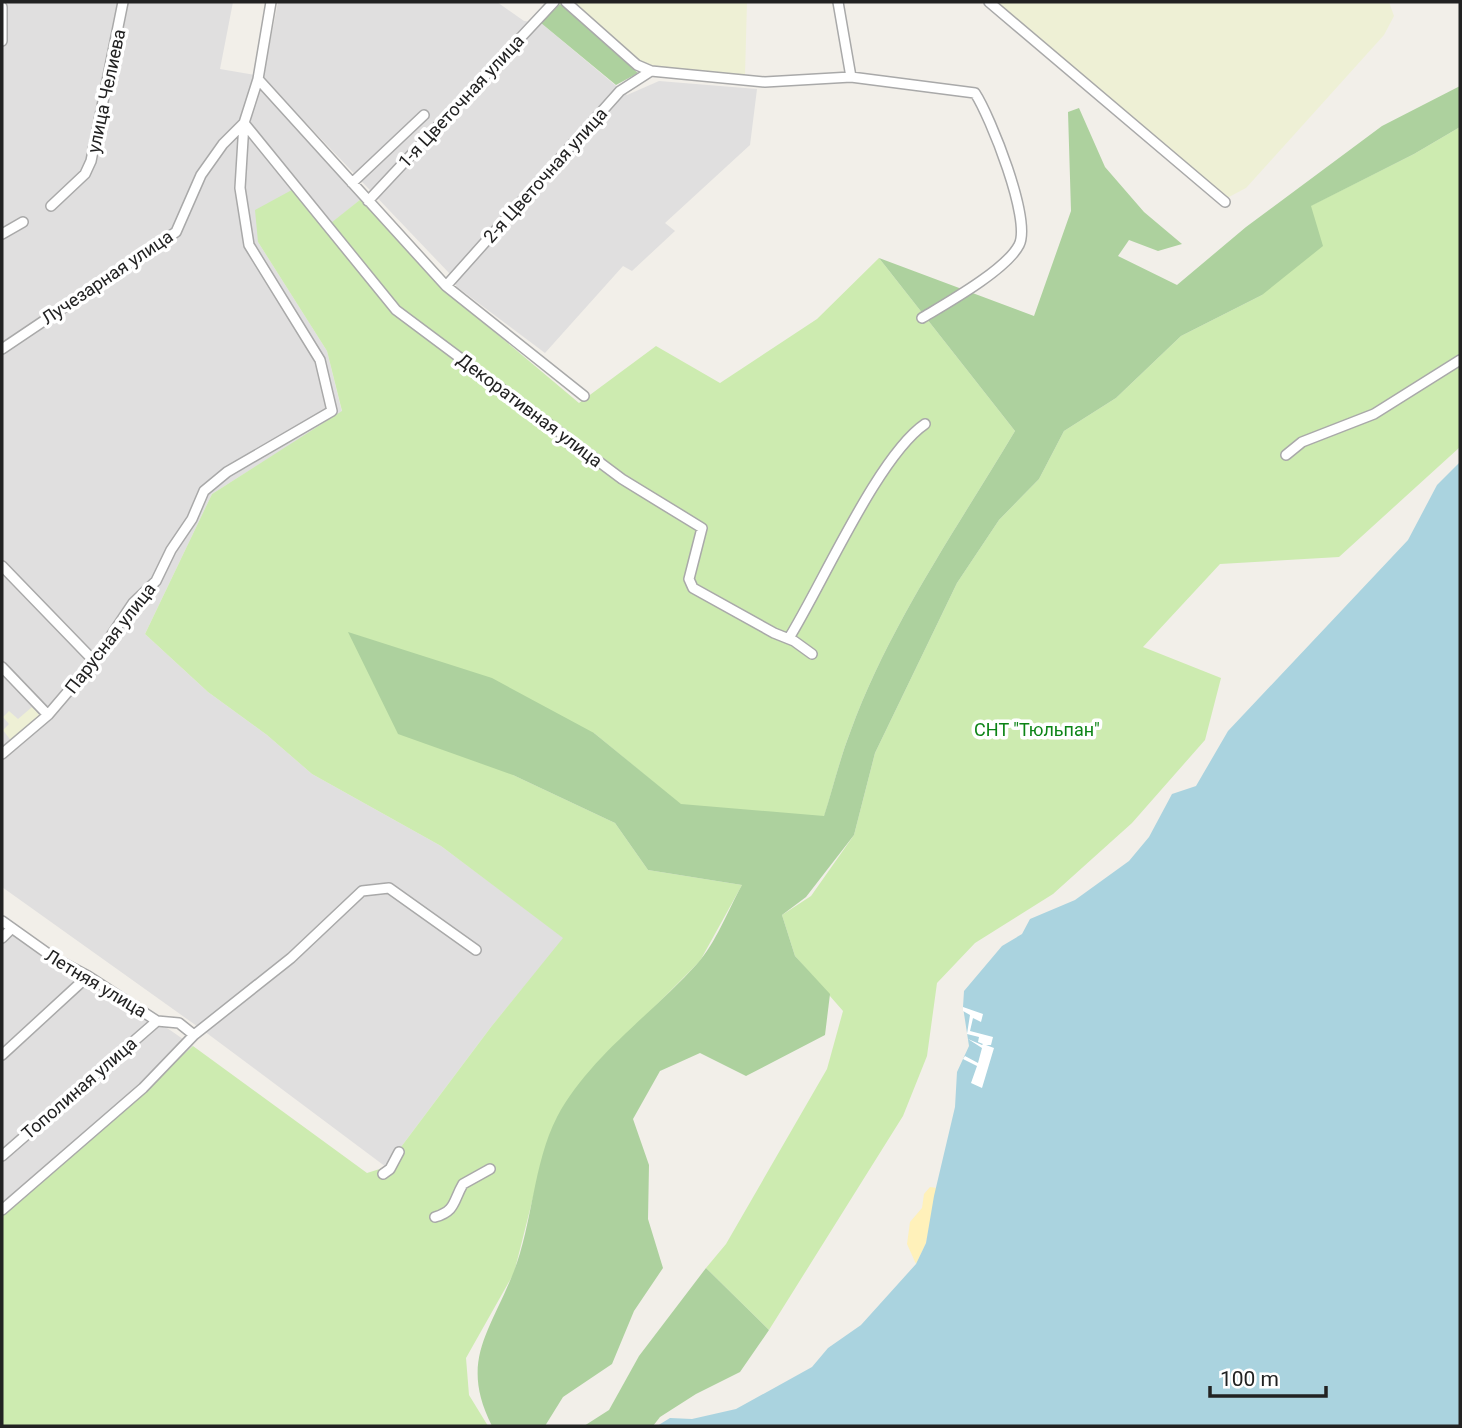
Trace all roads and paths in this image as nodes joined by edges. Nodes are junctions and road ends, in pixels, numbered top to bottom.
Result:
1 (123, 2) edge
2 (271, 2) edge
3 (554, 2) edge
4 (566, 2) edge
5 (838, 2) edge
6 (989, 2) edge
7 (2, 7) edge
8 (2, 41) edge
9 (651, 71) junction
10 (851, 77) junction
11 (258, 79) junction
12 (424, 115) dead end
13 (244, 123) junction
14 (352, 183) junction
15 (368, 201) junction
16 (1225, 202) dead end
17 (51, 206) dead end
18 (23, 222) dead end
19 (2, 234) edge
20 (446, 286) junction
21 (922, 318) dead end
22 (2, 349) edge
23 (1460, 360) edge
24 (584, 396) dead end
25 (925, 424) dead end
26 (1286, 454) dead end
27 (2, 566) edge
28 (789, 638) junction
29 (812, 654) dead end
30 (94, 662) junction
31 (2, 667) edge
32 (48, 715) junction
33 (2, 754) edge
34 (2, 921) edge
35 (10, 930) junction
36 (2, 938) edge
37 (476, 950) dead end
38 (89, 976) junction
39 (157, 1021) junction
40 (194, 1035) junction
41 (2, 1055) edge
42 (399, 1152) dead end
43 (2, 1156) edge
44 (490, 1169) dead end
45 (383, 1174) dead end
46 (2, 1210) edge
47 (435, 1217) dead end

1 - 17 street, улица Челиева
2 - 11 street
3 - 15 street, 1-я Цветочная улица
4 - 9 street
5 - 10 street
6 - 16 street
7 - 8 street
9 - 10 street
9 - 20 street, 2-я Цветочная улица
10 - 21 street
11 - 13 street
11 - 14 street
12 - 14 street
13 - 22 street, Лучезарная улица
13 - 28 street, Декоративная улица
13 - 30 street, Парусная улица
14 - 15 street
15 - 20 street
18 - 19 street
20 - 24 street
23 - 26 street
25 - 28 street
27 - 30 street
28 - 29 street, Декоративная улица
30 - 32 street, Парусная улица
31 - 32 street
32 - 33 street, Парусная улица
34 - 35 street, Летняя улица
35 - 36 street
35 - 38 street, Летняя улица
37 - 40 street
38 - 39 street, Летняя улица
38 - 41 street
39 - 40 street, Летняя улица
39 - 43 street, Тополиная улица
40 - 46 street
42 - 45 street
44 - 47 street

